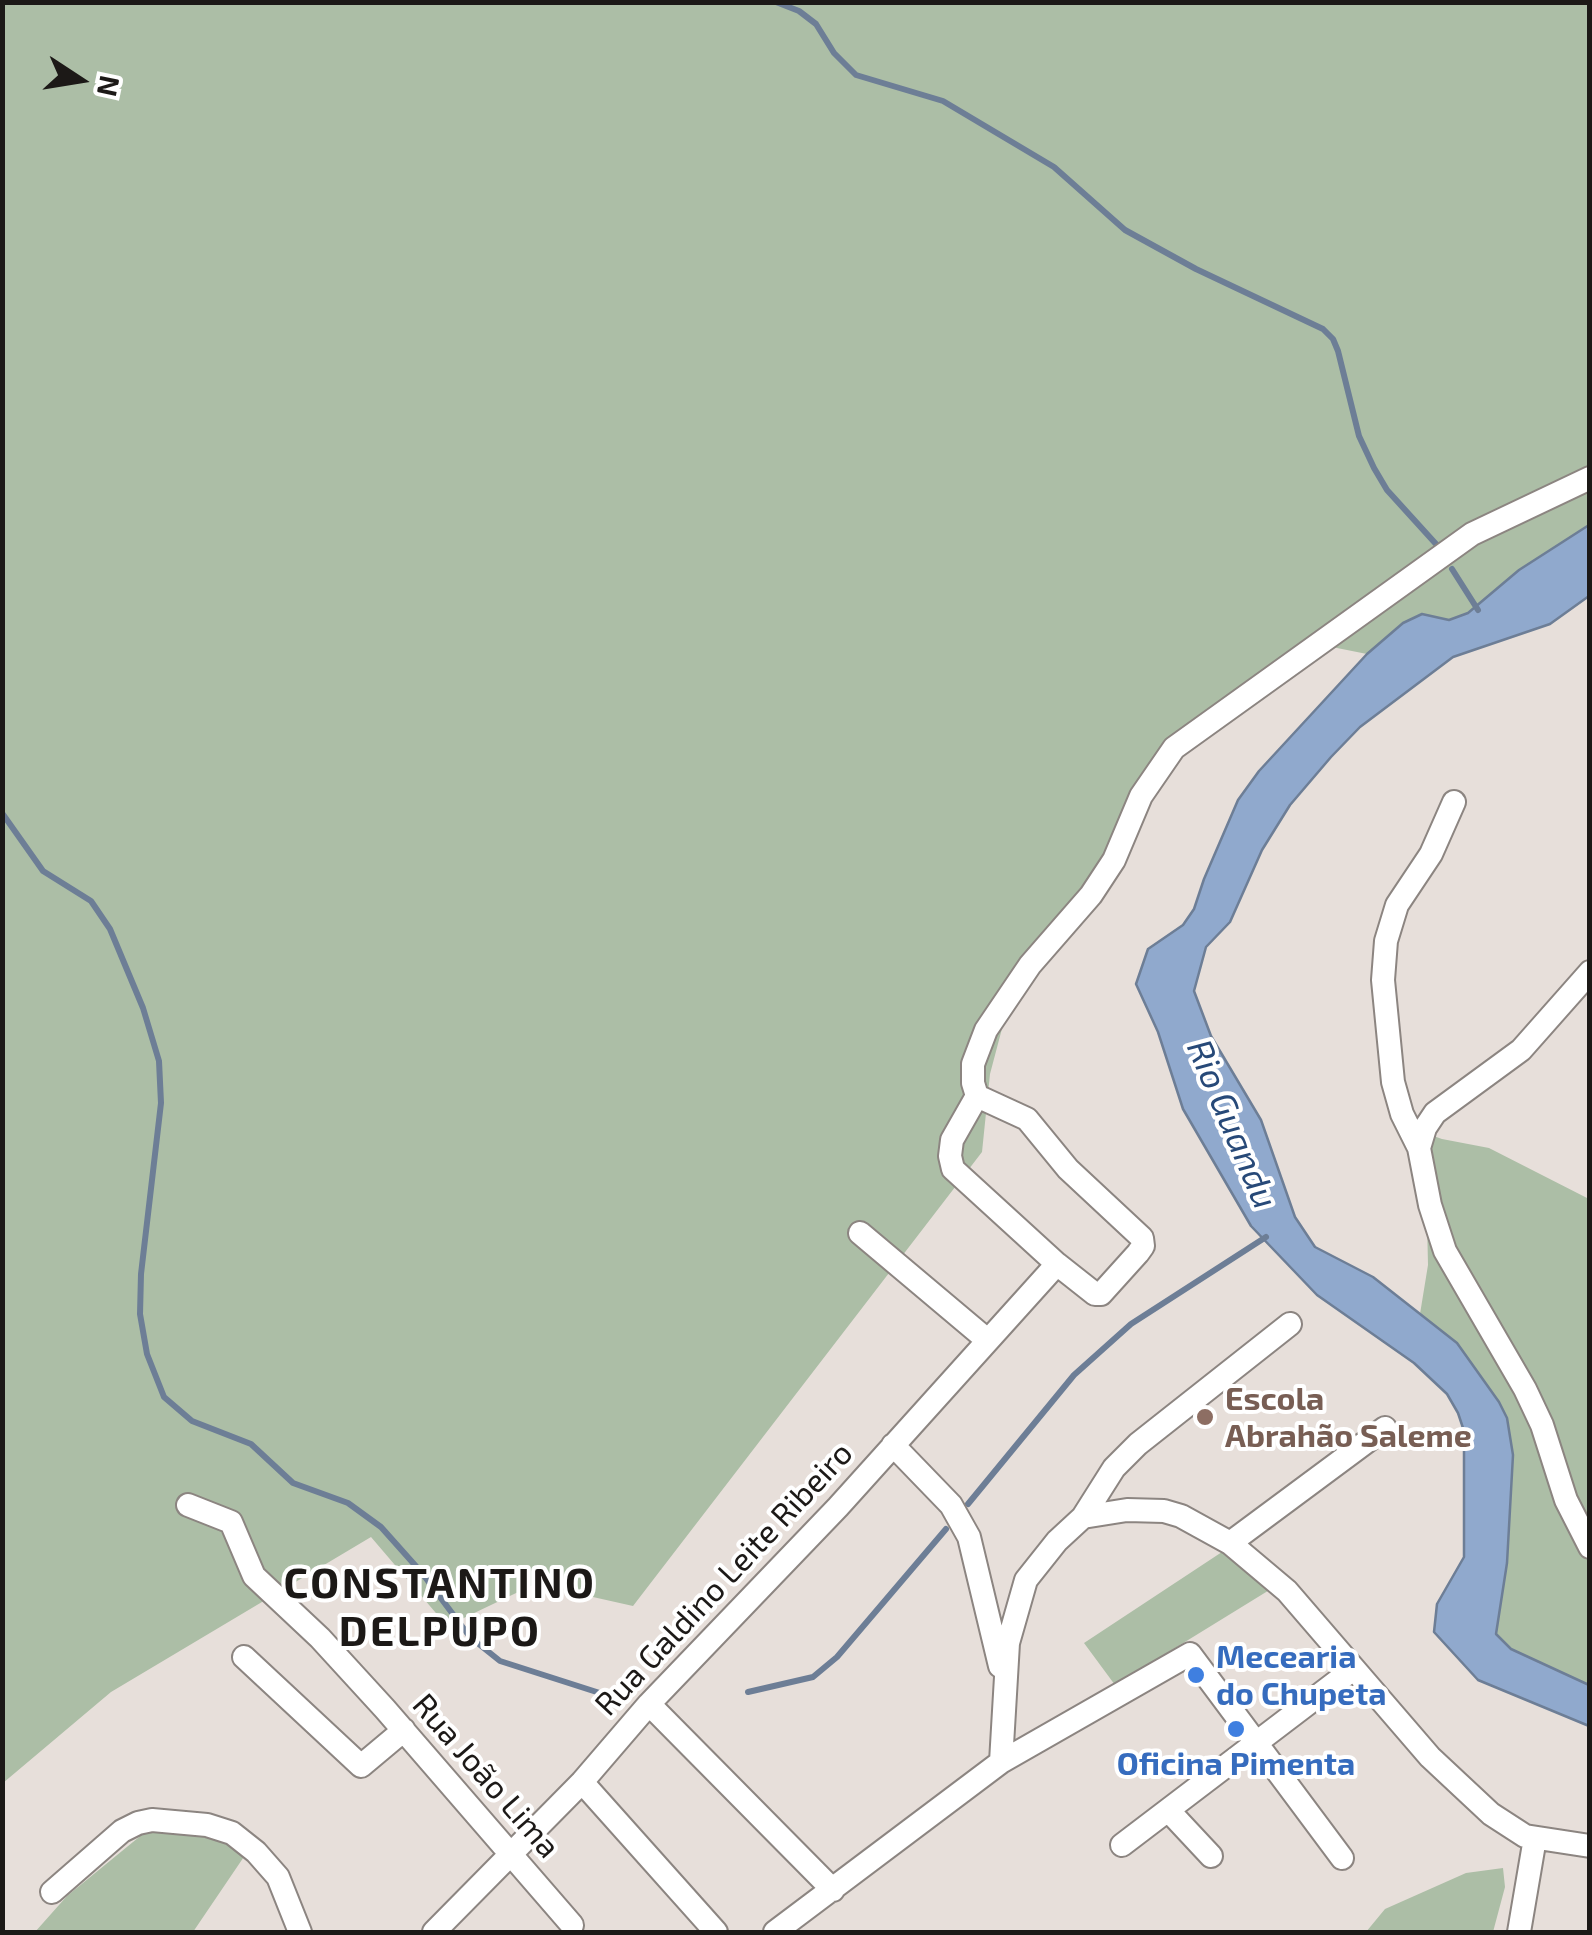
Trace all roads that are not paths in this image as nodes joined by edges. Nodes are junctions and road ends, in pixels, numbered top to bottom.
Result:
1 (1590, 478) edge
2 (1454, 802) dead end
3 (1590, 972) edge
4 (978, 1096) junction
5 (1420, 1148) junction
6 (860, 1233) dead end
7 (1057, 1264) junction
8 (1290, 1324) dead end
9 (986, 1339) junction
10 (1384, 1428) dead end
11 (893, 1445) junction
12 (188, 1506) dead end
13 (1084, 1518) junction
14 (1230, 1543) junction
15 (1590, 1547) edge
16 (244, 1658) dead end
17 (1352, 1670) junction
18 (1005, 1684) junction
19 (649, 1704) junction
20 (404, 1730) junction
21 (1258, 1743) junction
22 (1002, 1762) junction
23 (582, 1782) junction
24 (1168, 1810) junction
25 (1535, 1838) junction
26 (1122, 1845) dead end
27 (1590, 1846) edge
28 (510, 1856) junction
29 (1210, 1856) dead end
30 (1342, 1858) dead end
31 (833, 1890) junction
32 (52, 1892) dead end
33 (572, 1925) dead end
34 (300, 1932) edge
35 (434, 1932) edge
36 (716, 1932) edge
37 (775, 1932) edge
38 (1519, 1932) edge

1 - 4 street
2 - 5 street
3 - 5 street
4 - 7 street
4 - 7 street
5 - 15 street
6 - 9 street
7 - 9 street, Rua Galdino Leite Ribeiro
8 - 13 street
9 - 11 street, Rua Galdino Leite Ribeiro
10 - 14 street
11 - 18 street
11 - 19 street, Rua Galdino Leite Ribeiro
12 - 20 street, Rua João Lima
13 - 14 street
13 - 18 street
14 - 17 street
16 - 20 street
17 - 21 street
17 - 25 street
18 - 22 street
19 - 23 street, Rua Galdino Leite Ribeiro
19 - 31 street
20 - 28 street, Rua João Lima
21 - 22 street
21 - 24 street
21 - 30 street
22 - 31 street
23 - 28 street, Rua Galdino Leite Ribeiro
23 - 36 street
24 - 26 street
24 - 29 street
25 - 27 street
25 - 38 street
28 - 33 street, Rua João Lima
28 - 35 street, Rua Galdino Leite Ribeiro
31 - 37 street
32 - 34 street

